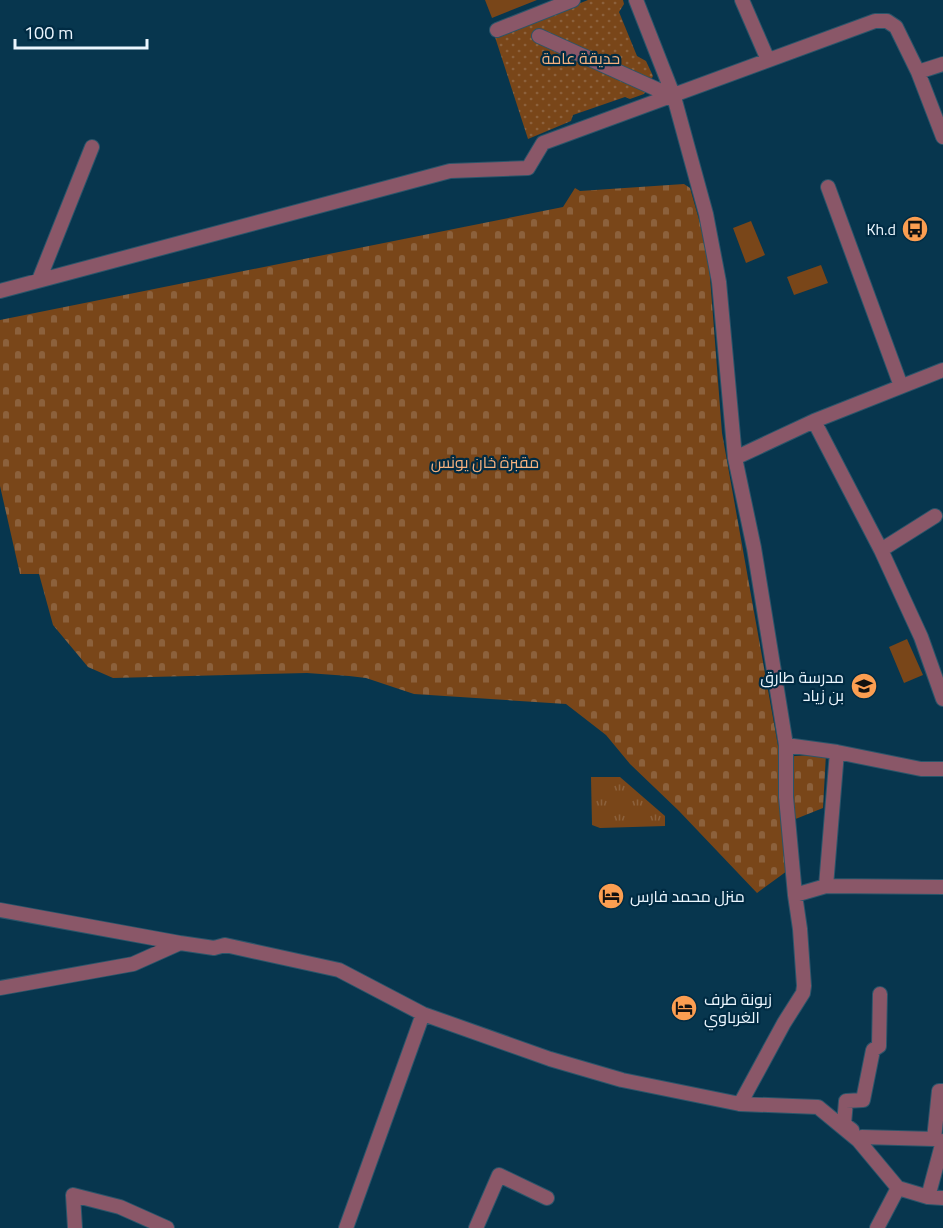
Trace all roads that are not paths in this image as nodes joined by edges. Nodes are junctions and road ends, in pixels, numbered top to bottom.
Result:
1 (573, 0) edge
2 (636, 0) edge
3 (742, 0) edge
4 (497, 30) dead end
5 (539, 36) dead end
6 (768, 60) junction
7 (943, 64) edge
8 (918, 72) junction
9 (674, 97) junction
10 (943, 137) edge
11 (92, 147) dead end
12 (828, 187) dead end
13 (39, 280) junction
14 (0, 291) edge
15 (943, 370) edge
16 (901, 386) junction
17 (814, 422) junction
18 (735, 458) junction
19 (935, 516) dead end
20 (881, 550) junction
21 (943, 699) edge
22 (786, 745) junction
23 (837, 752) junction
24 (943, 769) edge
25 (826, 886) junction
26 (943, 887) edge
27 (795, 895) junction
28 (0, 910) edge
29 (180, 943) junction
30 (0, 988) edge
31 (880, 994) dead end
32 (423, 1014) junction
33 (943, 1091) edge
34 (740, 1104) junction
35 (860, 1139) junction
36 (943, 1141) edge
37 (898, 1188) junction
38 (928, 1197) junction
39 (547, 1198) dead end
40 (943, 1198) edge
41 (75, 1228) edge
42 (167, 1228) edge
43 (346, 1228) edge
44 (476, 1228) edge
45 (877, 1228) edge

1 - 4 street
2 - 9 street
3 - 6 street
5 - 9 street
6 - 8 street
6 - 9 street
7 - 8 street
8 - 10 street
9 - 13 street
9 - 18 street
11 - 13 street
12 - 16 street
13 - 14 street
15 - 16 street
16 - 17 street
17 - 18 street
17 - 20 street
18 - 22 street
19 - 20 street
20 - 21 street
22 - 23 street
22 - 27 street
23 - 24 street
23 - 25 street
25 - 26 street
25 - 27 street
27 - 34 street
28 - 29 street
29 - 30 street
29 - 32 street
31 - 35 street
32 - 34 street
32 - 43 street
33 - 35 street
34 - 35 street
35 - 37 street
36 - 38 street
37 - 38 street
37 - 45 street
38 - 40 street
39 - 44 street
41 - 42 street

